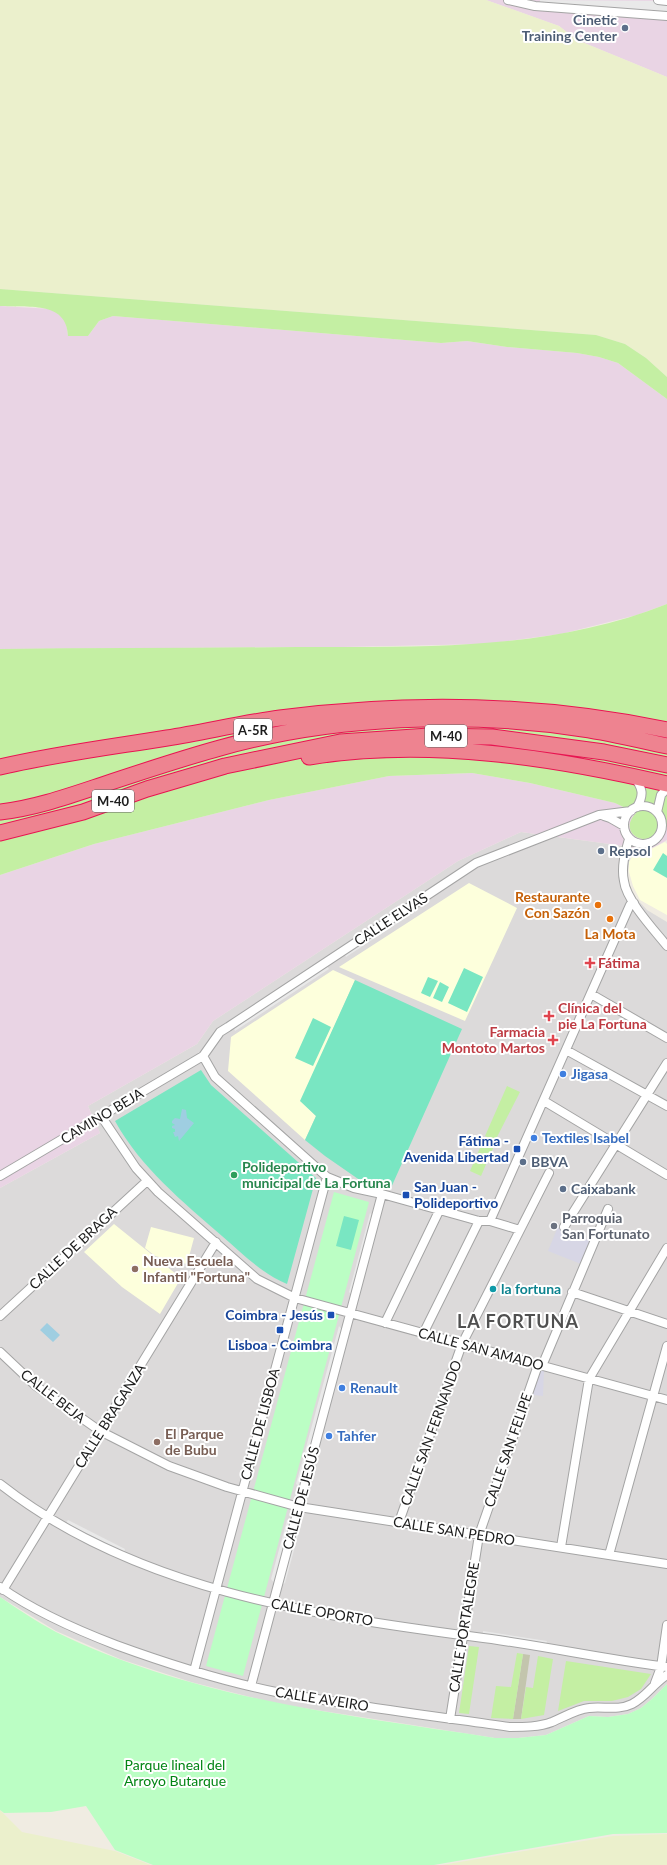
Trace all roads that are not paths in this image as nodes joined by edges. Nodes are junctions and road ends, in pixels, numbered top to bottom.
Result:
1 (508, 0) edge
2 (658, 0) edge
3 (667, 1) edge
4 (520, 2) edge
5 (534, 3) edge
6 (667, 16) edge
7 (340, 724) junction
8 (667, 730) edge
9 (167, 738) junction
10 (667, 746) edge
11 (667, 765) edge
12 (225, 766) junction
13 (0, 767) edge
14 (633, 776) junction
15 (667, 784) edge
16 (667, 788) edge
17 (634, 809) junction
18 (0, 812) edge
19 (657, 812) junction
20 (599, 815) junction
21 (624, 826) junction
22 (0, 833) edge
23 (664, 834) edge
24 (629, 838) junction
25 (634, 903) junction
26 (667, 946) edge
27 (591, 994) junction
28 (667, 1038) edge
29 (566, 1050) junction
30 (203, 1056) junction
31 (667, 1063) edge
32 (646, 1095) junction
33 (544, 1101) junction
34 (667, 1106) edge
35 (101, 1116) junction
36 (616, 1144) junction
37 (549, 1172) dead end
38 (667, 1175) edge
39 (0, 1176) edge
40 (327, 1177) junction
41 (147, 1181) junction
42 (382, 1194) junction
43 (440, 1209) junction
44 (608, 1209) dead end
45 (479, 1221) junction
46 (490, 1221) junction
47 (564, 1227) dead end
48 (520, 1230) junction
49 (216, 1242) junction
50 (667, 1248) edge
51 (572, 1292) junction
52 (295, 1298) junction
53 (630, 1311) junction
54 (351, 1314) junction
55 (0, 1316) edge
56 (385, 1323) junction
57 (667, 1324) edge
58 (423, 1334) junction
59 (462, 1344) junction
60 (667, 1346) edge
61 (0, 1352) edge
62 (540, 1366) junction
63 (589, 1379) junction
64 (654, 1396) junction
65 (667, 1400) edge
66 (100, 1431) junction
67 (0, 1484) edge
68 (242, 1491) junction
69 (299, 1507) junction
70 (47, 1517) junction
71 (399, 1522) junction
72 (479, 1535) junction
73 (561, 1547) junction
74 (609, 1555) junction
75 (667, 1564) edge
76 (2, 1588) edge
77 (217, 1589) junction
78 (273, 1604) junction
79 (667, 1625) edge
80 (463, 1635) junction
81 (664, 1667) edge
82 (194, 1671) junction
83 (667, 1675) edge
84 (251, 1686) junction
85 (653, 1686) junction
86 (450, 1719) junction

1 - 4 street
2 - 3 street
4 - 5 street
5 - 6 street
7 - 9 highway, A-5R
7 - 10 highway, M-40
7 - 18 highway, M-40
8 - 9 highway
9 - 13 highway, A-5R
11 - 12 highway, M-40
12 - 14 highway
12 - 22 highway, M-40
14 - 15 highway
14 - 17 street
16 - 19 street
17 - 19 street
17 - 20 street, CALLE ELVAS
17 - 21 street
19 - 23 street
20 - 21 street
20 - 30 street, CALLE ELVAS
21 - 24 street
23 - 24 street
24 - 25 street
25 - 26 street
25 - 27 street
27 - 28 street
27 - 29 street
29 - 32 street
29 - 33 street
30 - 35 street, CAMINO BEJA
30 - 40 street
31 - 32 street
32 - 34 street
32 - 36 street
33 - 36 street
33 - 46 street
35 - 39 street, CAMINO BEJA
35 - 41 street, CALLE SAN AMADO
36 - 38 street
36 - 47 street
37 - 48 street, CALLE SAN FERNANDO
40 - 42 street
40 - 52 street, CALLE DE LISBOA
41 - 49 street, CALLE SAN AMADO
41 - 55 street, CALLE DE BRAGA
42 - 43 street
42 - 54 street, CALLE DE JESÚS
43 - 45 street
43 - 56 street
44 - 51 street, CALLE SAN FELIPE
45 - 46 street
45 - 58 street
46 - 48 street
48 - 59 street, CALLE SAN FERNANDO
49 - 52 street, CALLE SAN AMADO
49 - 66 street, CALLE BRAGANZA
50 - 53 street
51 - 53 street
51 - 62 street, CALLE SAN FELIPE
52 - 54 street, CALLE SAN AMADO
52 - 68 street, CALLE DE LISBOA
53 - 57 street
53 - 63 street
54 - 56 street, CALLE SAN AMADO
54 - 69 street, CALLE DE JESÚS
56 - 58 street, CALLE SAN AMADO
58 - 59 street, CALLE SAN AMADO
59 - 62 street, CALLE SAN AMADO
59 - 71 street, CALLE SAN FERNANDO
60 - 64 street
61 - 66 street, CALLE BEJA
62 - 63 street, CALLE SAN AMADO
62 - 72 street, CALLE SAN FELIPE
63 - 64 street, CALLE SAN AMADO
63 - 73 street
64 - 65 street, CALLE SAN AMADO
64 - 74 street
66 - 68 street, CALLE BEJA
66 - 70 street, CALLE BRAGANZA
67 - 70 street, CALLE OPORTO
68 - 69 street, CALLE SAN PEDRO
68 - 77 street, CALLE DE LISBOA
69 - 71 street, CALLE SAN PEDRO
69 - 78 street, CALLE DE JESÚS
70 - 76 street, CALLE BRAGANZA
70 - 77 street, CALLE OPORTO
71 - 72 street, CALLE SAN PEDRO
72 - 73 street, CALLE SAN PEDRO
72 - 80 street, CALLE PORTALEGRE
73 - 74 street, CALLE SAN PEDRO
74 - 75 street, CALLE SAN PEDRO
76 - 82 street, CALLE AVEIRO
77 - 78 street, CALLE OPORTO
77 - 82 street, CALLE DE LISBOA
78 - 80 street, CALLE OPORTO
78 - 84 street, CALLE DE JESÚS
79 - 81 street, CALLE AVEIRO
80 - 81 street, CALLE OPORTO
80 - 86 street, CALLE PORTALEGRE
81 - 85 street, CALLE AVEIRO
82 - 84 street, CALLE AVEIRO
83 - 85 street, CALLE AVEIRO
84 - 86 street, CALLE AVEIRO
85 - 86 street, CALLE AVEIRO

